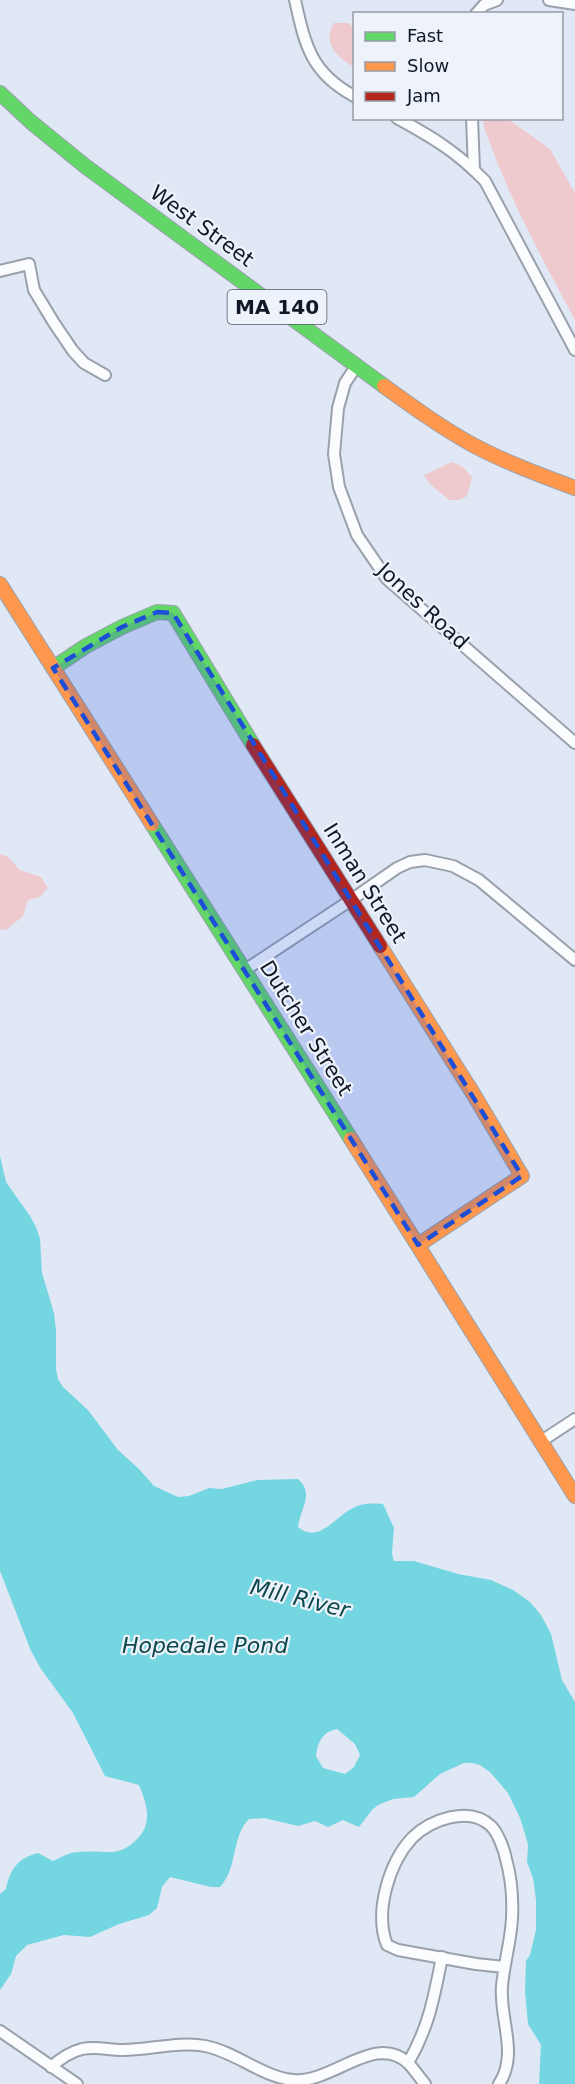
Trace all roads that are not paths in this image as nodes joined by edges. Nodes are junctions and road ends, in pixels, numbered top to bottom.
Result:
1 (295, 0) edge
2 (496, 0) edge
3 (549, 0) edge
4 (575, 4) edge
5 (478, 12) edge
6 (0, 93) edge
7 (353, 95) edge
8 (400, 120) edge
9 (472, 120) edge
10 (474, 170) junction
11 (0, 271) edge
12 (575, 350) edge
13 (357, 365) junction
14 (105, 375) dead end
15 (575, 488) edge
16 (0, 584) edge
17 (53, 668) junction
18 (575, 743) edge
19 (351, 900) junction
20 (575, 960) edge
21 (245, 970) junction
22 (418, 1245) junction
23 (575, 1419) edge
24 (540, 1442) junction
25 (575, 1496) edge
26 (442, 1957) junction
27 (504, 1967) junction
28 (0, 2031) edge
29 (408, 2063) junction
30 (51, 2067) junction
31 (77, 2084) edge
32 (425, 2084) edge
33 (499, 2084) edge

1 - 7 street
2 - 5 street
3 - 4 street
6 - 13 street, West Street / MA 140
8 - 10 street
9 - 10 street
10 - 12 street
11 - 14 street
13 - 15 street, West Street / MA 140
13 - 18 street, Jones Road
16 - 17 street, Dutcher Street
17 - 19 street, Inman Street
17 - 21 street, Dutcher Street
19 - 20 street
19 - 21 street
19 - 22 street, Inman Street
21 - 22 street, Dutcher Street
22 - 24 street, Dutcher Street
23 - 24 street
24 - 25 street, Dutcher Street
26 - 27 street
26 - 27 street
26 - 29 street
27 - 33 street
28 - 30 street
29 - 30 street
29 - 32 street
30 - 31 street

